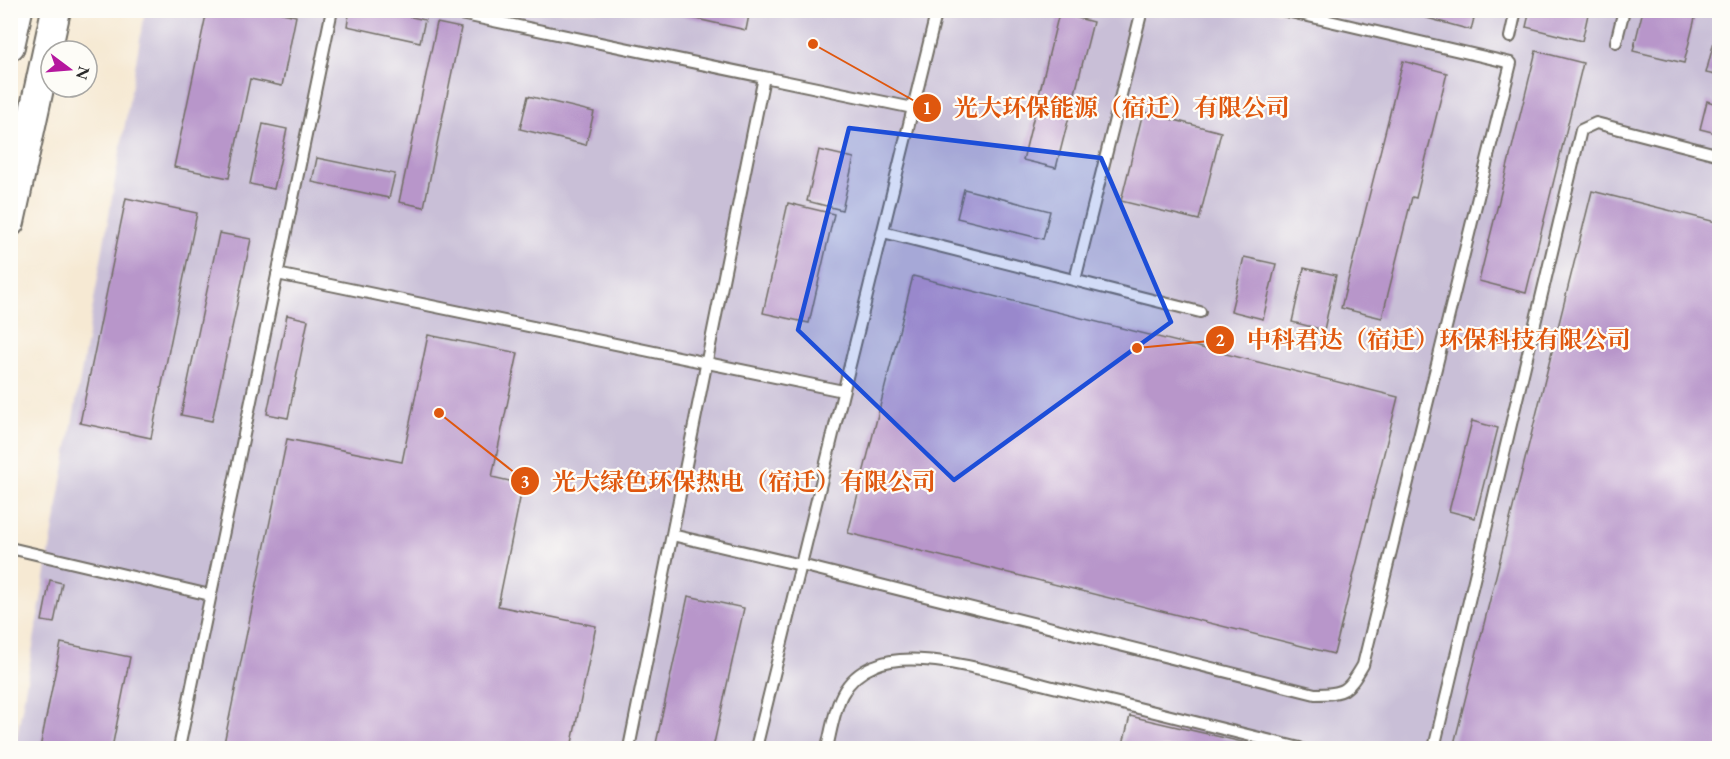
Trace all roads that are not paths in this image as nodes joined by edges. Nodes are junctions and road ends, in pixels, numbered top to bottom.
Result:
1 (18, 10) edge
2 (56, 10) edge
3 (332, 10) edge
4 (441, 10) edge
5 (937, 10) edge
6 (1142, 10) edge
7 (1282, 10) edge
8 (1516, 10) edge
9 (1624, 10) edge
10 (1510, 37) dead end
11 (1616, 42) dead end
12 (10, 46) edge
13 (764, 77) junction
14 (913, 108) junction
15 (1719, 155) edge
16 (10, 222) edge
17 (883, 231) junction
18 (277, 274) junction
19 (1076, 280) junction
20 (1200, 312) dead end
21 (706, 363) junction
22 (843, 391) junction
23 (672, 536) junction
24 (10, 548) edge
25 (801, 565) junction
26 (210, 595) junction
27 (179, 748) edge
28 (629, 748) edge
29 (756, 748) edge
30 (827, 748) edge
31 (1300, 748) edge
32 (1434, 748) edge

1 - 12 main road
2 - 16 main road
3 - 18 lane
4 - 13 lane
5 - 14 lane
6 - 19 lane
7 - 25 lane
8 - 10 lane
9 - 11 lane
13 - 14 lane
13 - 21 lane
14 - 17 lane
15 - 32 lane
17 - 19 lane
17 - 22 lane
18 - 21 lane
18 - 26 lane
19 - 20 lane
21 - 22 lane
21 - 23 lane
22 - 25 lane
23 - 25 lane
23 - 28 lane
24 - 26 lane
25 - 29 lane
26 - 27 lane
30 - 31 lane

